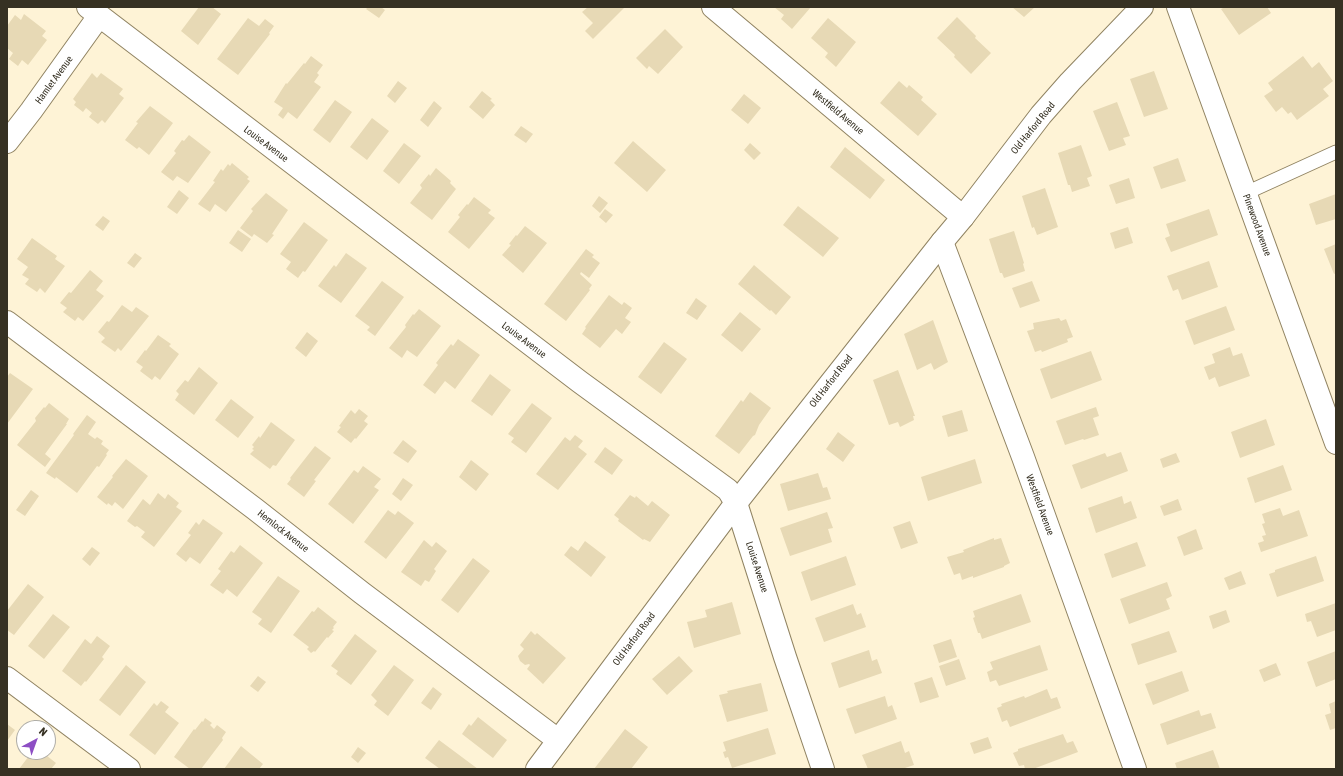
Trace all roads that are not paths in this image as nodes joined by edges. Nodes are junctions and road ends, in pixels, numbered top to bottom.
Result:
1 (713, 7) edge
2 (1142, 7) edge
3 (1178, 7) edge
4 (93, 11) edge
5 (7, 142) edge
6 (1336, 152) edge
7 (1246, 193) junction
8 (963, 217) junction
9 (942, 242) junction
10 (7, 322) edge
11 (1336, 443) edge
12 (736, 503) junction
13 (7, 678) edge
14 (558, 740) junction
15 (129, 769) edge
16 (537, 769) edge
17 (824, 769) edge
18 (1135, 769) edge

1 - 8 street, Westfield Avenue
2 - 8 street, Old Harford Road
3 - 7 street, Pinewood Avenue
4 - 5 street, Hamlet Avenue
4 - 12 street, Louise Avenue
6 - 7 lane
7 - 11 street, Pinewood Avenue
8 - 9 street, Old Harford Road
9 - 12 street, Old Harford Road
9 - 18 street, Westfield Avenue
10 - 14 street, Hemlock Avenue
12 - 14 street, Old Harford Road
12 - 17 street, Louise Avenue
13 - 15 street
14 - 16 street, Old Harford Road

